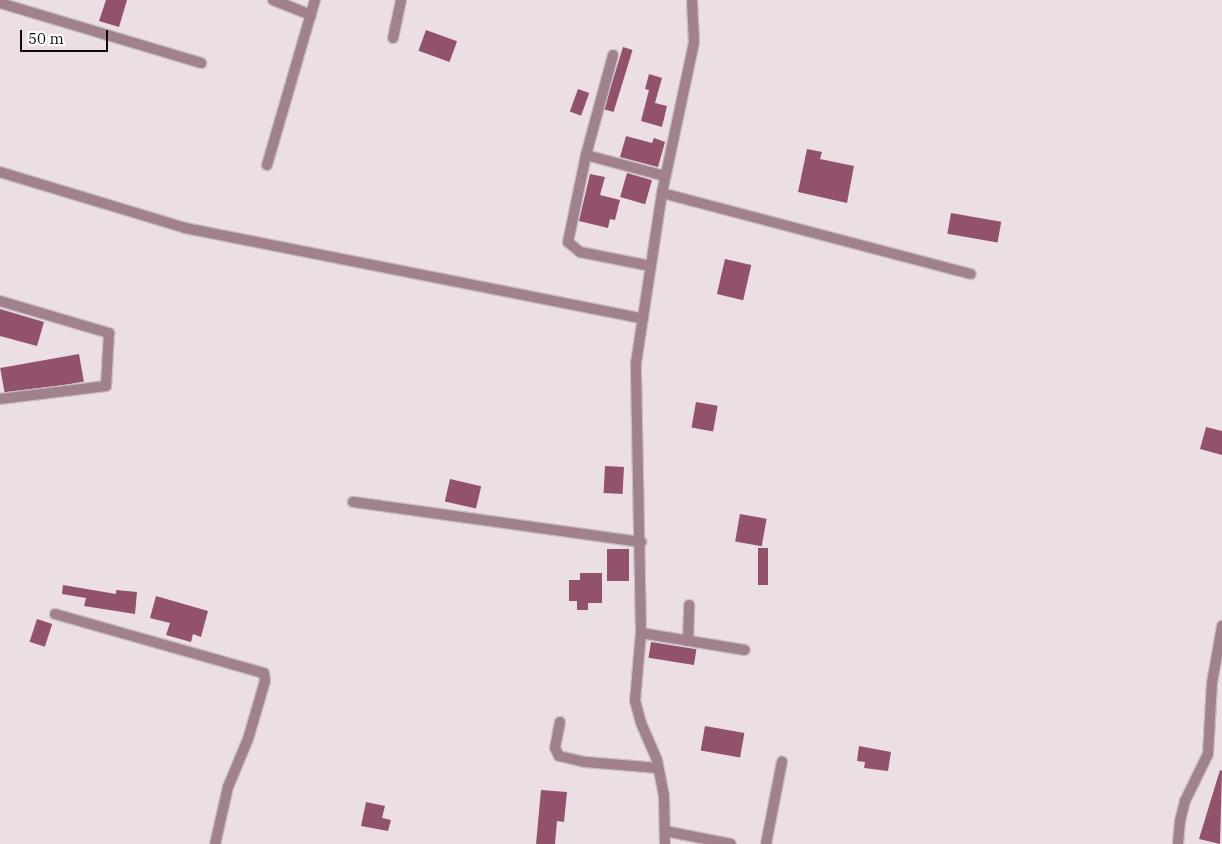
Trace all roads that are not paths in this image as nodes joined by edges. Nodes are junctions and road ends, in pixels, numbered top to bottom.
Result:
1 (272, 0) edge
2 (316, 0) edge
3 (401, 0) edge
4 (692, 0) edge
5 (0, 3) edge
6 (311, 15) junction
7 (393, 38) dead end
8 (613, 55) dead end
9 (201, 63) dead end
10 (586, 155) junction
11 (266, 165) dead end
12 (0, 172) edge
13 (665, 176) junction
14 (662, 193) junction
15 (651, 266) junction
16 (971, 274) dead end
17 (0, 301) edge
18 (643, 319) junction
19 (0, 400) edge
20 (353, 502) dead end
21 (641, 542) junction
22 (689, 605) dead end
23 (55, 614) dead end
24 (1222, 626) edge
25 (641, 633) junction
26 (688, 641) junction
27 (745, 650) dead end
28 (560, 722) dead end
29 (782, 762) dead end
30 (658, 768) junction
31 (665, 831) junction
32 (215, 844) edge
33 (665, 844) edge
34 (731, 844) edge
35 (766, 844) edge
36 (1178, 844) edge

1 - 6 street
2 - 6 street
3 - 7 street
4 - 13 street
5 - 9 street
6 - 11 street
8 - 10 street
10 - 13 street
10 - 15 street
12 - 18 street
13 - 14 street
14 - 15 street
14 - 16 street
15 - 18 street
17 - 19 street
18 - 21 street
20 - 21 street
21 - 25 street
22 - 26 street
23 - 32 street
24 - 36 street
25 - 26 street
25 - 30 street
26 - 27 street
28 - 30 street
29 - 35 street
30 - 31 street
31 - 33 street
31 - 34 street

